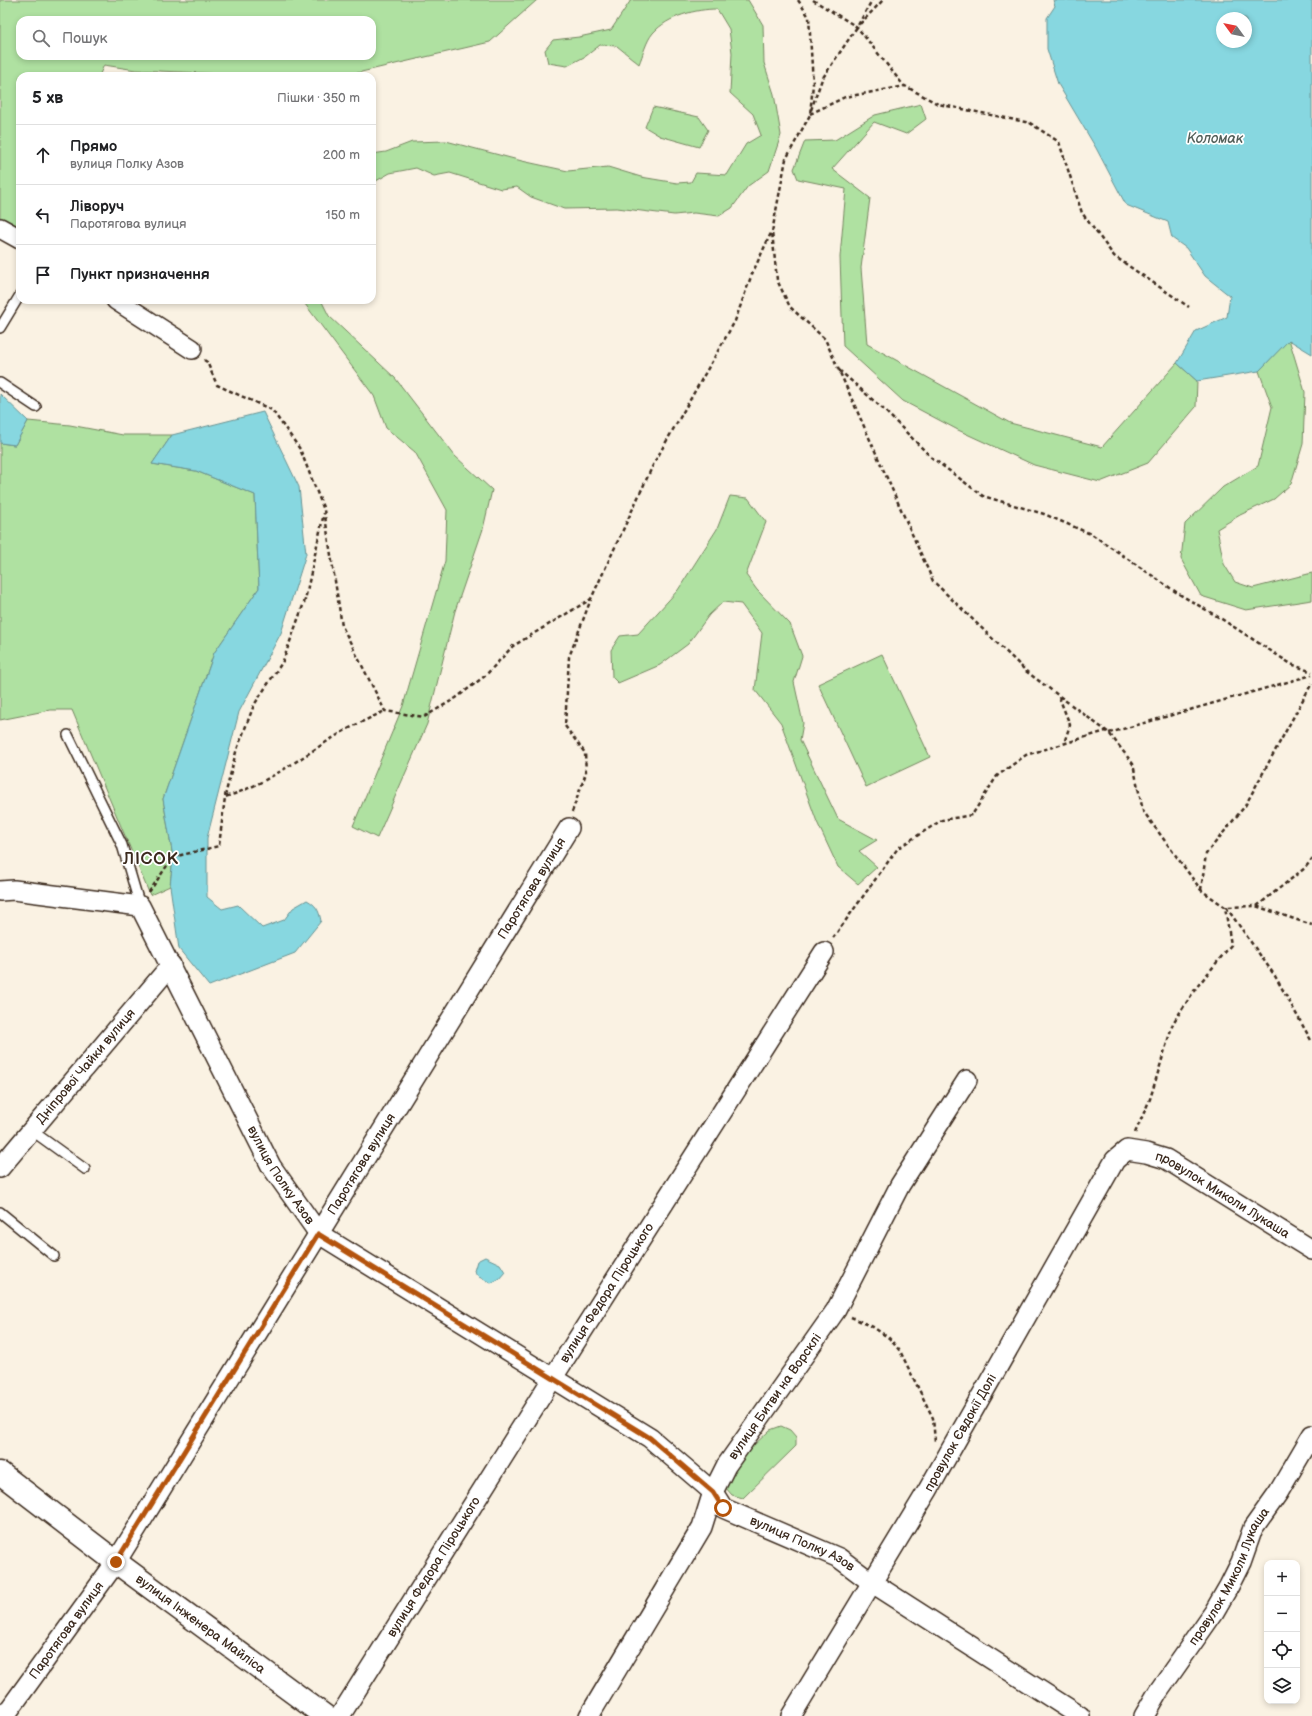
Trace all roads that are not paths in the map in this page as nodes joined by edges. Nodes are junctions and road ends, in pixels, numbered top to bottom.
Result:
1 (0, 228) edge
2 (16, 237) edge
3 (16, 302) edge
4 (122, 304) edge
5 (0, 328) edge
6 (192, 349) road end
7 (0, 383) edge
8 (36, 407) dead end
9 (68, 735) dead end
10 (569, 828) road end
11 (0, 891) edge
12 (140, 906) junction
13 (824, 952) road end
14 (171, 966) junction
15 (967, 1080) dead end
16 (31, 1130) junction
17 (1127, 1150) joint
18 (0, 1168) edge
19 (84, 1169) dead end
20 (0, 1212) edge
21 (318, 1234) junction
22 (1312, 1250) edge
23 (54, 1256) dead end
24 (552, 1379) junction
25 (1312, 1435) edge
26 (0, 1473) edge
27 (713, 1492) junction
28 (116, 1562) junction
29 (871, 1582) junction
30 (0, 1714) edge
31 (325, 1716) edge
32 (340, 1716) edge
33 (588, 1716) edge
34 (791, 1716) edge
35 (1080, 1716) edge
36 (1144, 1716) edge

1 - 2 street
3 - 5 lane
4 - 6 street
7 - 8 lane
9 - 12 lane
10 - 21 street, Паротягова вулиця
11 - 12 street
12 - 14 street, вулиця Полку Азов
13 - 24 street, вулиця Федора Піроцького
14 - 16 street, Дніпрової Чайки вулиця
14 - 21 street, вулиця Полку Азов
15 - 27 street, вулиця Битви на Ворсклі
16 - 18 street, Дніпрової Чайки вулиця
16 - 19 lane
17 - 22 street, провулок Миколи Лукаша
17 - 29 street, провулок Євдокії Долі
20 - 23 lane
21 - 24 street, вулиця Полку Азов
21 - 28 street, Паротягова вулиця
24 - 27 street, вулиця Полку Азов
24 - 32 street, вулиця Федора Піроцького
25 - 36 street, провулок Миколи Лукаша
26 - 28 street, вулиця Інженера Майліса
27 - 29 street, вулиця Полку Азов
27 - 33 street, вулиця Битви на Ворсклі
28 - 30 street, Паротягова вулиця
28 - 31 street, вулиця Інженера Майліса
29 - 34 street, провулок Євдокії Долі
29 - 35 street, вулиця Полку Азов

